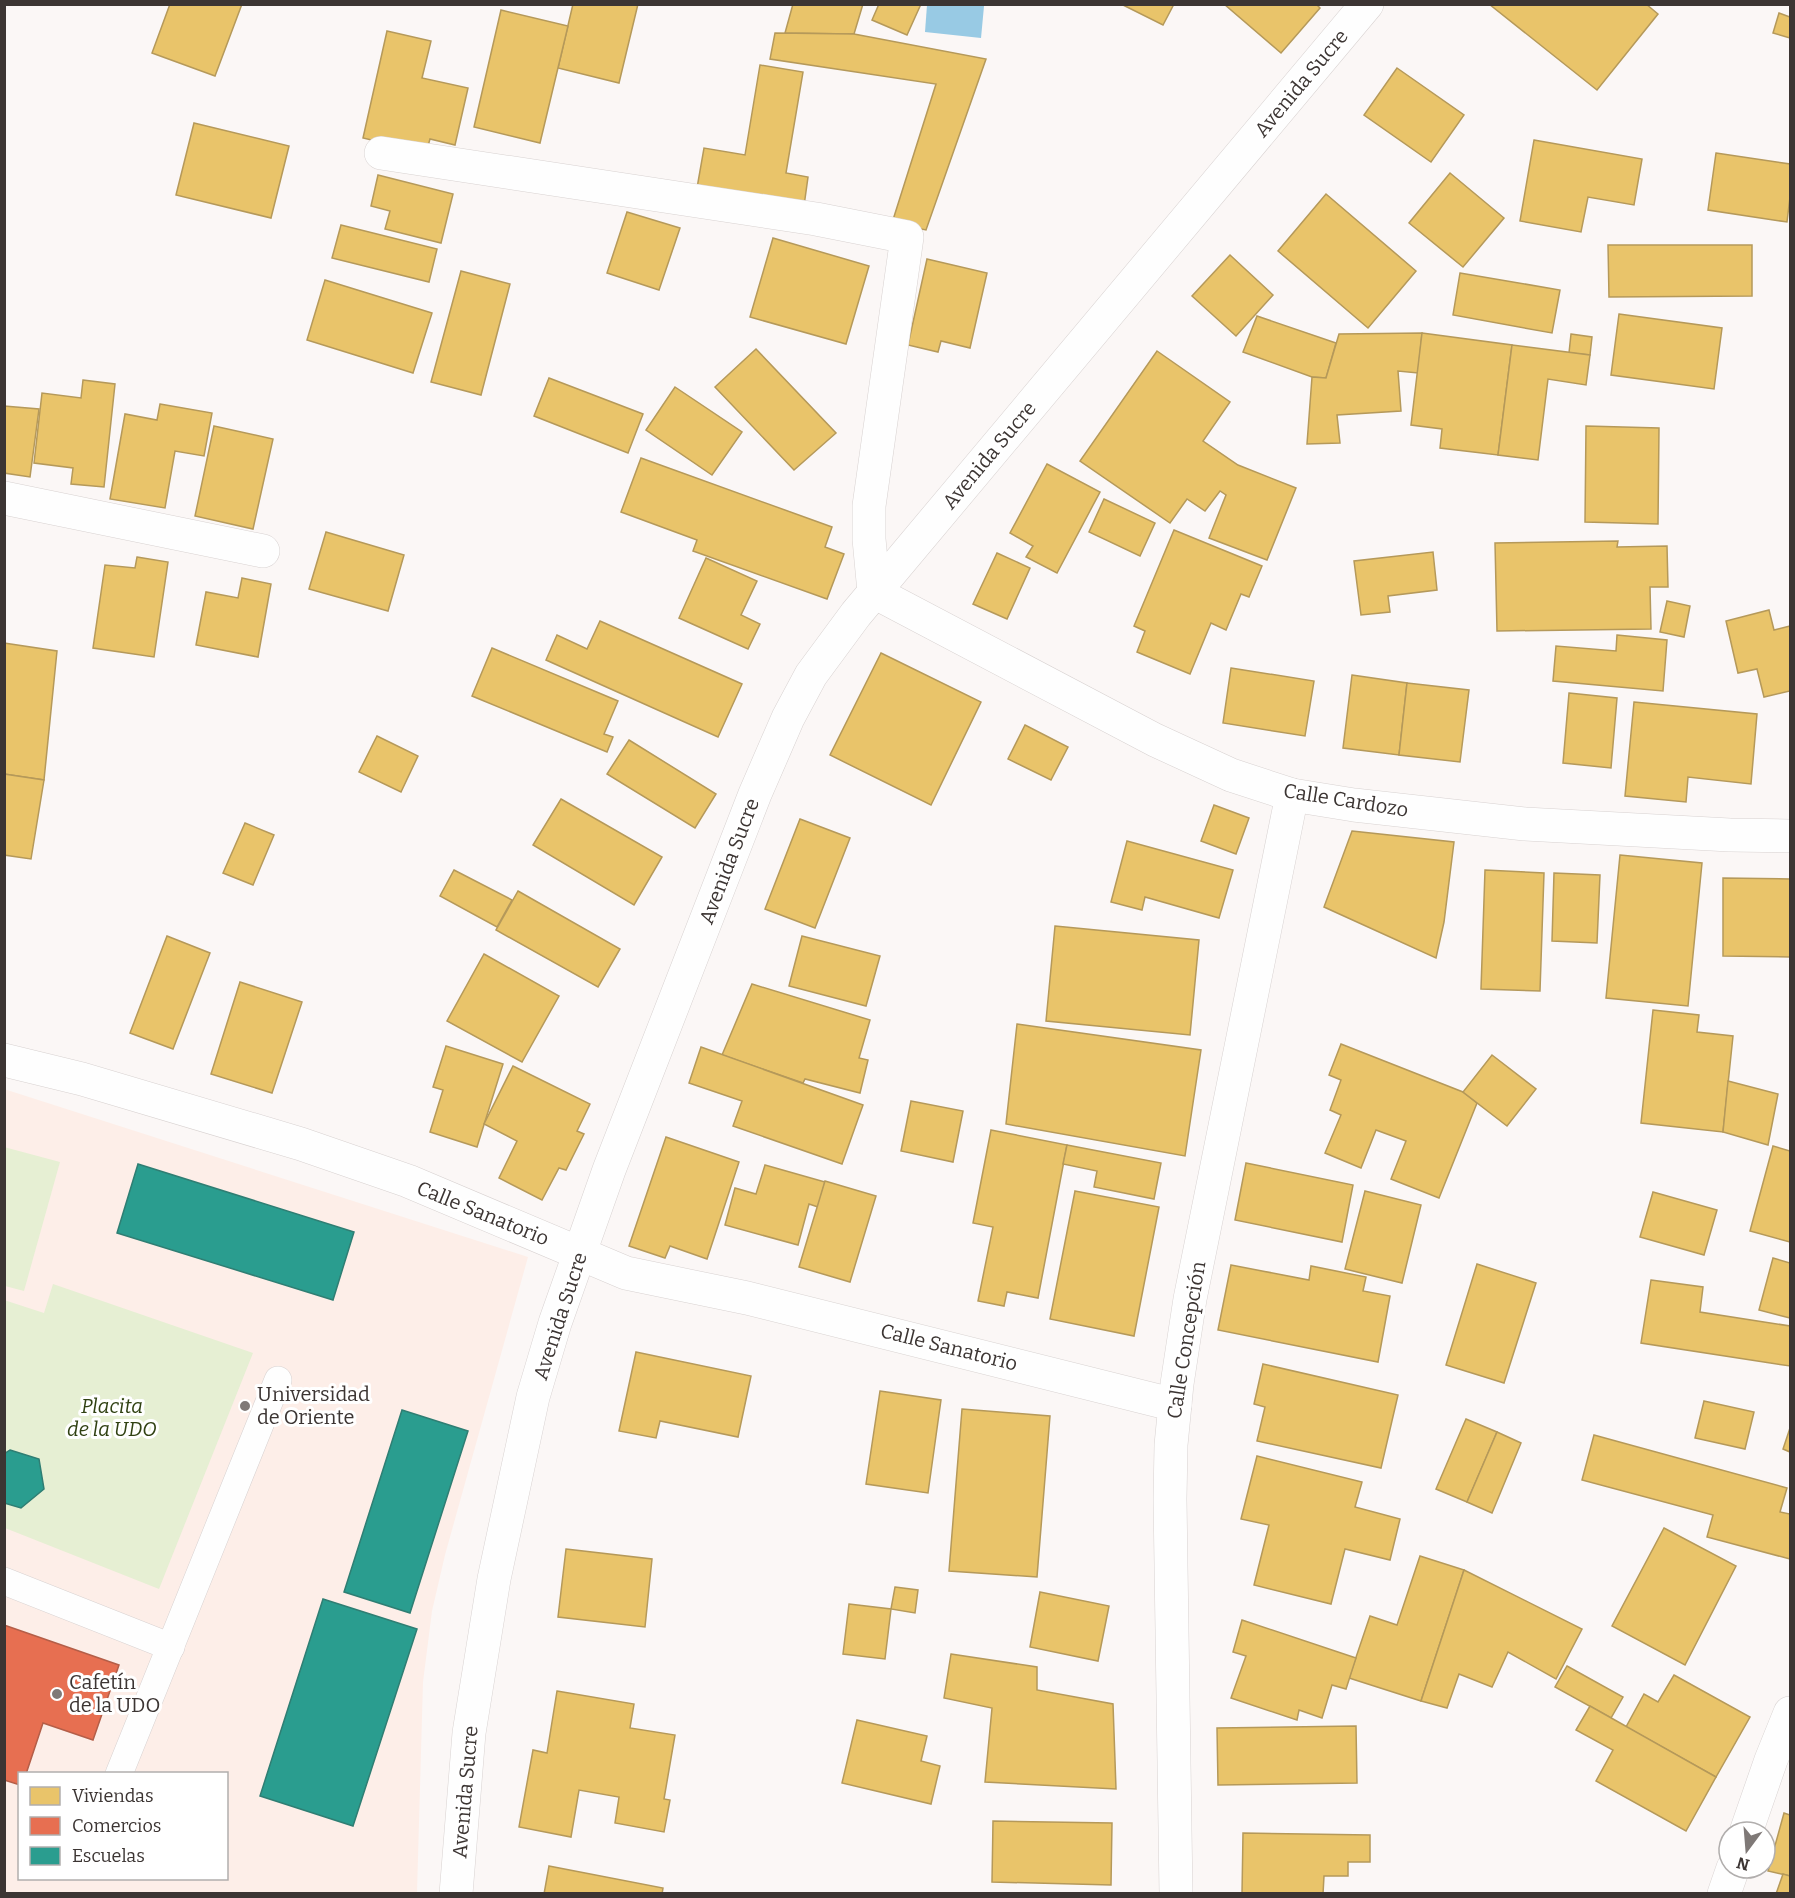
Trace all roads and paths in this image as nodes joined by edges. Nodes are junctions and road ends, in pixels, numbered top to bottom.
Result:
1 (1367, 4) edge
2 (381, 153) dead end
3 (4, 498) edge
4 (263, 551) dead end
5 (874, 592) junction
6 (1292, 795) junction
7 (1791, 836) edge
8 (4, 1060) edge
9 (580, 1253) junction
10 (278, 1380) dead end
11 (1175, 1405) junction
12 (4, 1581) edge
13 (171, 1647) junction
14 (1791, 1713) edge
15 (119, 1772) edge
16 (1750, 1820) edge
17 (456, 1893) edge
18 (1176, 1893) edge

1 - 5 street, Avenida Sucre
2 - 5 street
3 - 4 street
5 - 6 street, Calle Cardozo
5 - 9 street, Avenida Sucre
6 - 7 street, Calle Cardozo
6 - 11 street, Calle Concepción
8 - 9 street, Calle Sanatorio
9 - 11 street, Calle Sanatorio
9 - 17 street, Avenida Sucre
10 - 13 lane
11 - 18 street, Calle Concepción
12 - 13 lane
13 - 15 lane
14 - 16 street

